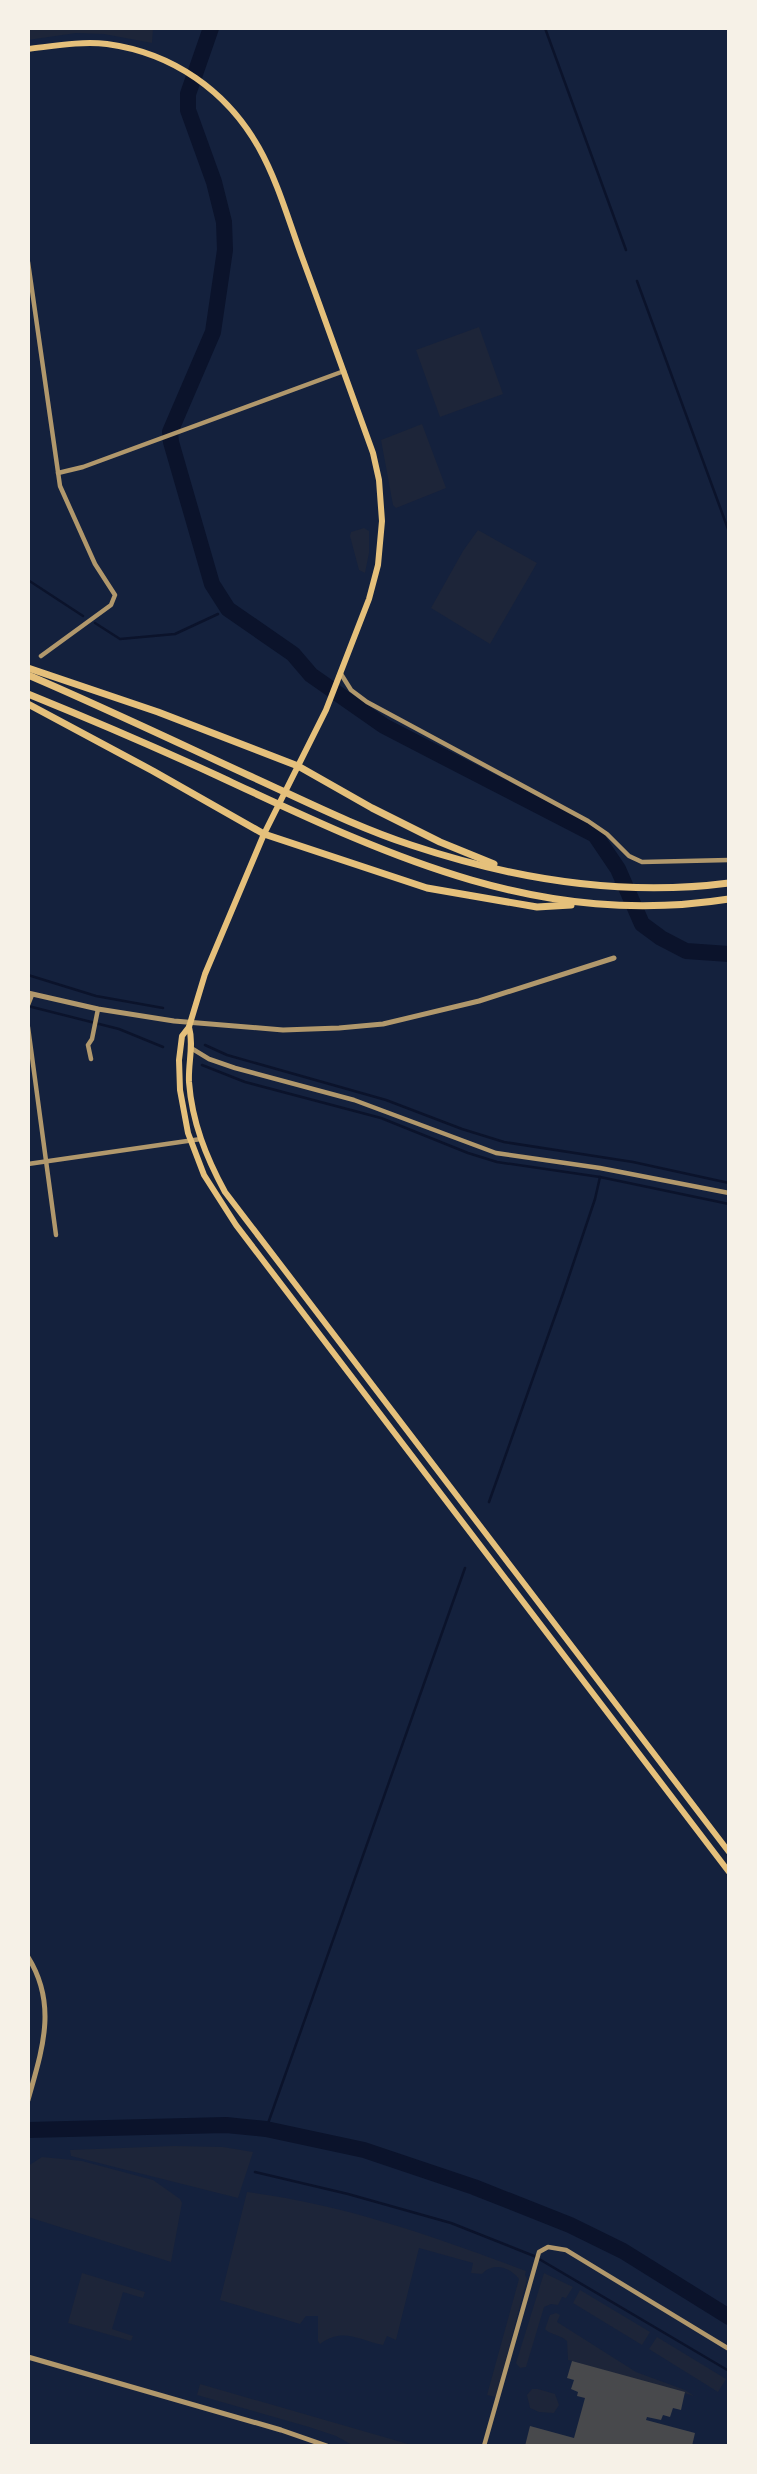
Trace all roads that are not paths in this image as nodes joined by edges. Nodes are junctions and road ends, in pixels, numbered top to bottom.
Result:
1 (28, 50) edge
2 (28, 262) edge
3 (344, 371) junction
4 (57, 473) junction
5 (41, 656) dead end
6 (28, 668) edge
7 (341, 674) junction
8 (28, 675) edge
9 (28, 694) edge
10 (28, 704) edge
11 (298, 766) junction
12 (264, 834) junction
13 (729, 860) edge
14 (523, 875) junction
15 (729, 883) edge
16 (729, 899) edge
17 (586, 904) junction
18 (614, 958) dead end
19 (30, 994) edge
20 (29, 1004) edge
21 (99, 1009) junction
22 (189, 1025) junction
23 (28, 1027) edge
24 (190, 1047) junction
25 (91, 1059) dead end
26 (201, 1139) junction
27 (191, 1141) junction
28 (46, 1162) junction
29 (28, 1164) edge
30 (729, 1193) edge
31 (57, 1235) dead end
32 (729, 1852) edge
33 (729, 1872) edge
34 (28, 1957) edge
35 (28, 2100) edge
36 (729, 2349) edge
37 (28, 2357) edge
38 (327, 2446) edge
39 (484, 2446) edge

1 - 3 main road
2 - 4 street
3 - 4 street
3 - 7 main road
4 - 5 street
6 - 11 highway
7 - 11 main road
7 - 13 street
8 - 14 highway
9 - 17 highway
10 - 12 highway
11 - 12 main road
11 - 14 highway
12 - 17 highway
12 - 22 main road
14 - 15 highway
16 - 17 highway
18 - 22 street
19 - 20 street
19 - 21 street
21 - 22 street
21 - 25 street
22 - 24 main road
22 - 27 main road
23 - 28 street
24 - 26 main road
24 - 30 street
26 - 27 street
26 - 32 main road
27 - 28 street
27 - 33 main road
28 - 29 street
28 - 31 street
34 - 35 street
36 - 39 street
37 - 38 street

